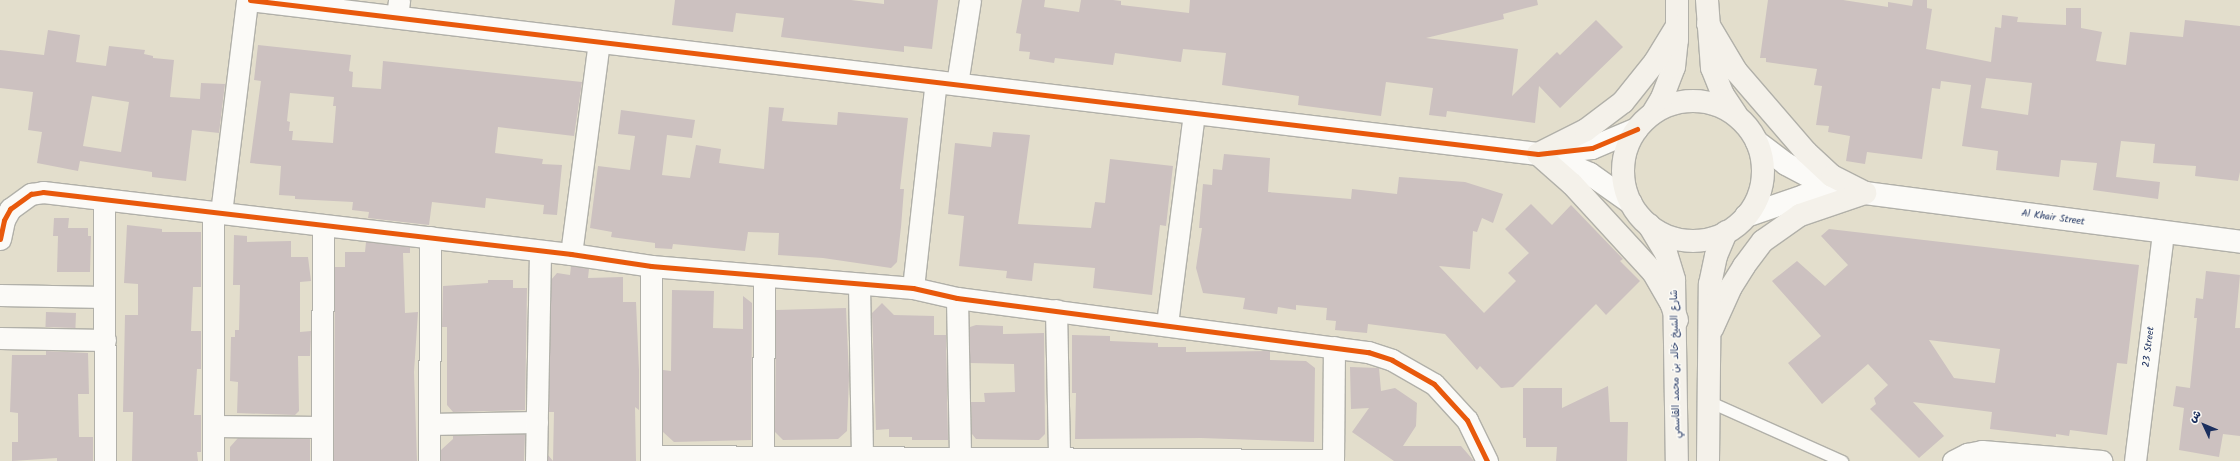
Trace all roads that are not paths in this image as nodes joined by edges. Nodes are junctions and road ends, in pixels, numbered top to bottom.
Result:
1 (247, 0) edge
2 (250, 0) edge
3 (970, 0) edge
4 (1677, 0) edge
5 (1707, 0) edge
6 (398, 9) edge
7 (1708, 24) junction
8 (1677, 26) junction
9 (599, 41) junction
10 (936, 81) junction
11 (957, 84) junction
12 (1194, 112) junction
13 (1653, 113) junction
14 (1738, 117) junction
15 (1637, 129) junction
16 (1757, 142) junction
17 (1538, 154) junction
18 (1865, 193) junction
19 (104, 200) junction
20 (1631, 203) junction
21 (217, 213) junction
22 (1746, 216) junction
23 (1648, 224) junction
24 (323, 226) junction
25 (1726, 232) junction
26 (2163, 233) junction
27 (430, 237) junction
28 (0, 239) edge
29 (2240, 242) edge
30 (540, 251) junction
31 (571, 254) junction
32 (651, 266) junction
33 (764, 276) junction
34 (859, 284) junction
35 (913, 288) junction
36 (0, 295) edge
37 (104, 297) junction
38 (957, 298) junction
39 (1056, 310) junction
40 (1677, 320) junction
41 (1168, 324) junction
42 (1710, 334) junction
43 (0, 338) edge
44 (105, 340) junction
45 (1334, 348) junction
46 (1708, 401) junction
47 (537, 422) junction
48 (429, 424) junction
49 (213, 426) junction
50 (322, 427) junction
51 (763, 456) junction
52 (862, 457) junction
53 (651, 458) edge
54 (960, 458) junction
55 (1059, 458) junction
56 (2031, 458) edge
57 (993, 460) edge
58 (1214, 460) edge
59 (1333, 460) edge
60 (105, 461) edge
61 (213, 461) edge
62 (322, 461) edge
63 (429, 461) edge
64 (536, 461) edge
65 (1487, 461) edge
66 (1677, 461) edge
67 (1708, 461) edge
68 (1842, 461) edge
69 (1953, 461) edge
70 (2102, 461) edge
71 (2135, 461) edge

1 - 21 street
2 - 6 street
3 - 11 street
4 - 8 main road
5 - 7 main road
6 - 9 street
7 - 14 main road
7 - 18 main road
8 - 13 main road
8 - 17 main road
9 - 10 street
9 - 31 street
10 - 11 street
10 - 35 street
11 - 12 street
12 - 17 street
12 - 41 street
13 - 14 main road
13 - 15 main road
14 - 16 main road
15 - 17 street
15 - 20 main road
16 - 18 street, Al Khair Street
16 - 22 main road
17 - 20 street
17 - 40 main road
18 - 22 street, Al Khair Street
18 - 26 street, Al Khair Street
18 - 42 main road
19 - 21 street
19 - 28 street
19 - 37 street
20 - 23 main road
21 - 24 street
21 - 49 street
22 - 25 main road
23 - 25 main road
23 - 40 main road, شارع الشيخ خالد بن محمد القاسمي
24 - 27 street
24 - 50 street
25 - 42 main road
26 - 29 street, Al Khair Street
26 - 71 street, 23 Street
27 - 30 street
27 - 48 street
30 - 31 street
30 - 47 street
31 - 32 street
32 - 33 street
32 - 53 street
33 - 34 street
33 - 51 street
34 - 35 street
34 - 52 street
35 - 38 street
36 - 37 street
37 - 44 street
38 - 39 street
38 - 54 street
39 - 41 street
39 - 55 street
40 - 66 main road, شارع الشيخ خالد بن محمد القاسمي
41 - 45 street
42 - 46 main road
43 - 44 street
44 - 60 street
45 - 59 street
45 - 65 street
46 - 67 main road
46 - 68 lane
47 - 48 street
47 - 64 street
48 - 63 street
49 - 50 street
49 - 61 street
50 - 62 street
51 - 52 street
51 - 53 street
52 - 54 street
54 - 57 street
55 - 57 street
55 - 58 street
56 - 69 street
56 - 70 street
58 - 59 street

